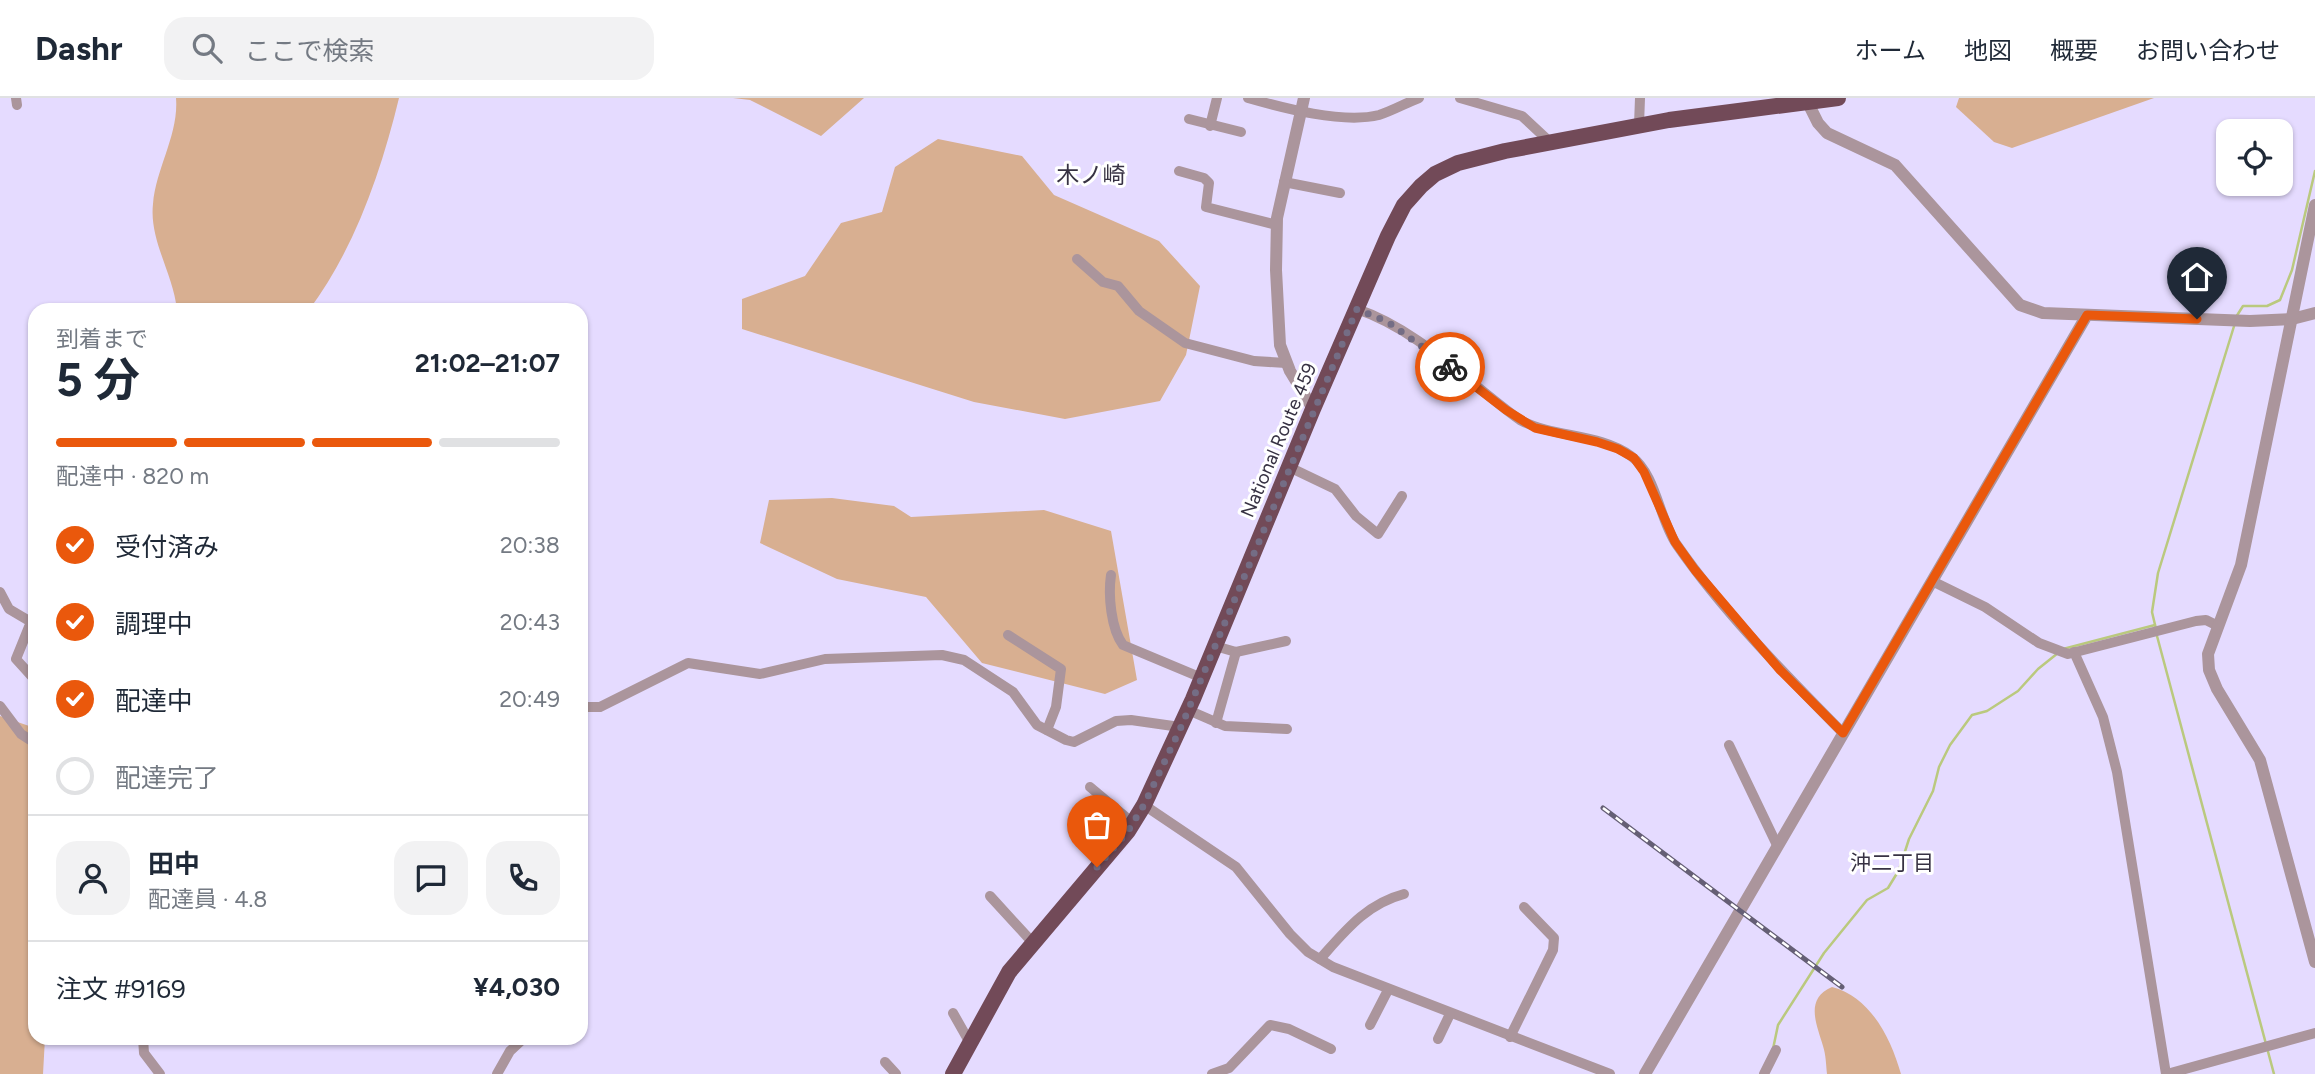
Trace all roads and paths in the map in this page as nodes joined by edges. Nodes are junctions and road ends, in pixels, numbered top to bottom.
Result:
1 (1217, 98) edge
2 (1248, 98) edge
3 (1304, 98) edge
4 (1419, 98) edge
5 (1460, 98) edge
6 (1640, 98) edge
7 (1838, 98) edge
8 (1808, 103) junction
9 (1303, 113) junction
10 (1189, 120) dead end
11 (1639, 125) junction
12 (1210, 126) junction
13 (1241, 132) dead end
14 (1552, 144) junction
15 (1179, 171) dead end
16 (1284, 182) junction
17 (1340, 193) dead end
18 (2315, 205) edge
19 (1277, 225) junction
20 (1077, 259) dead end
21 (1357, 309) junction
22 (2315, 313) edge
23 (2087, 315) junction
24 (2292, 318) junction
25 (1286, 363) junction
26 (1313, 409) junction
27 (1289, 467) junction
28 (1402, 496) dead end
29 (1111, 575) dead end
30 (1932, 581) junction
31 (0, 592) edge
32 (28, 620) edge
33 (2216, 625) junction
34 (28, 631) edge
35 (1008, 635) dead end
36 (1286, 641) dead end
37 (1215, 646) junction
38 (1236, 652) junction
39 (2074, 652) junction
40 (28, 672) edge
41 (1202, 678) junction
42 (0, 706) edge
43 (588, 707) edge
44 (1188, 710) junction
45 (1216, 723) junction
46 (1181, 727) junction
47 (1287, 729) dead end
48 (1047, 730) junction
49 (1843, 733) junction
50 (28, 738) edge
51 (1730, 745) dead end
52 (1090, 786) dead end
53 (1144, 805) junction
54 (1133, 822) junction
55 (1777, 845) junction
56 (1404, 894) dead end
57 (990, 896) dead end
58 (1524, 907) dead end
59 (1034, 943) junction
60 (1320, 960) junction
61 (2315, 962) edge
62 (1388, 990) junction
63 (953, 1013) dead end
64 (1450, 1014) junction
65 (1370, 1025) dead end
66 (2315, 1033) edge
67 (1510, 1037) junction
68 (1438, 1039) dead end
69 (970, 1042) junction
70 (143, 1045) edge
71 (516, 1045) edge
72 (1331, 1049) dead end
73 (1776, 1050) dead end
74 (884, 1062) dead end
75 (160, 1074) edge
76 (497, 1074) edge
77 (896, 1074) edge
78 (953, 1074) edge
79 (1212, 1074) edge
80 (1610, 1074) edge
81 (1644, 1074) edge
82 (1764, 1074) edge
83 (2166, 1074) edge

1 - 12 street
2 - 9 street
3 - 9 street
4 - 9 street
5 - 14 street
6 - 11 street
7 - 8 highway, National Route 459
8 - 11 highway, National Route 459
8 - 23 street
9 - 16 street
10 - 12 street
11 - 14 highway, National Route 459
12 - 13 street
14 - 21 highway, National Route 459
15 - 19 street
16 - 17 street
16 - 19 street
18 - 24 street
19 - 25 street
20 - 25 street
21 - 26 highway, National Route 459
21 - 49 street
22 - 24 street
23 - 24 street
23 - 30 street
24 - 33 street
25 - 26 street
26 - 27 highway, National Route 459
27 - 28 street
27 - 37 highway, National Route 459
29 - 41 street
30 - 39 street
30 - 49 street
31 - 32 street
33 - 39 street
33 - 61 street
34 - 40 street
35 - 48 street
36 - 38 street
37 - 38 street
37 - 41 highway, National Route 459
38 - 45 street
39 - 83 street
41 - 44 highway, National Route 459
42 - 50 street
43 - 48 street
44 - 45 street
44 - 46 highway, National Route 459
45 - 47 street
46 - 48 street
46 - 53 highway, National Route 459
49 - 55 street
51 - 55 street
52 - 54 street
53 - 54 highway, National Route 459
53 - 60 street
54 - 59 highway, National Route 459
55 - 81 street
56 - 60 street
57 - 59 street
58 - 67 street
59 - 69 highway, National Route 459
60 - 62 street
62 - 64 street
62 - 65 street
63 - 69 street
64 - 67 street
64 - 68 street
66 - 83 street
67 - 80 street
69 - 78 highway, National Route 459
70 - 75 street
71 - 76 street
72 - 79 street
73 - 82 street
74 - 77 street

